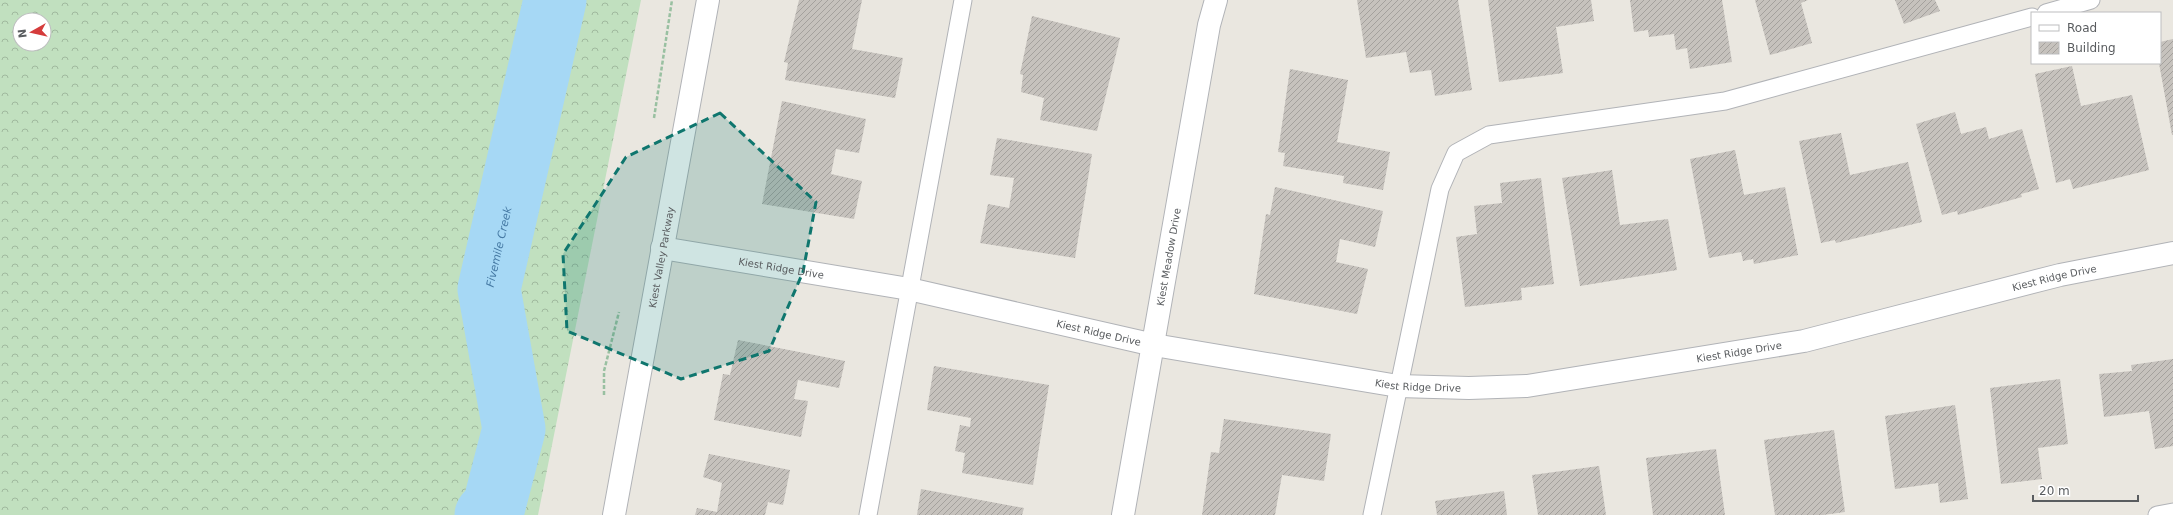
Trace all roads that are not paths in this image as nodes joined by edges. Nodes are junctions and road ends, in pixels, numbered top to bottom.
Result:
1 (708, 0) edge
2 (963, 0) edge
3 (1216, 0) edge
4 (2091, 0) edge
5 (2049, 12) edge
6 (2031, 17) edge
7 (662, 248) junction
8 (2173, 253) edge
9 (909, 289) junction
10 (1154, 345) junction
11 (1398, 386) junction
12 (2173, 512) edge
13 (614, 515) edge
14 (868, 515) edge
15 (1123, 515) edge
16 (1372, 515) edge
17 (2157, 515) edge

1 - 7 street, Kiest Valley Parkway
2 - 9 lane
3 - 10 street, Kiest Meadow Drive
4 - 5 lane
6 - 11 lane
7 - 9 street, Kiest Ridge Drive
7 - 13 street, Kiest Valley Parkway
8 - 11 street, Kiest Ridge Drive
9 - 10 street, Kiest Ridge Drive
9 - 14 lane
10 - 11 street, Kiest Ridge Drive
10 - 15 street, Kiest Meadow Drive
11 - 16 lane
12 - 17 lane

